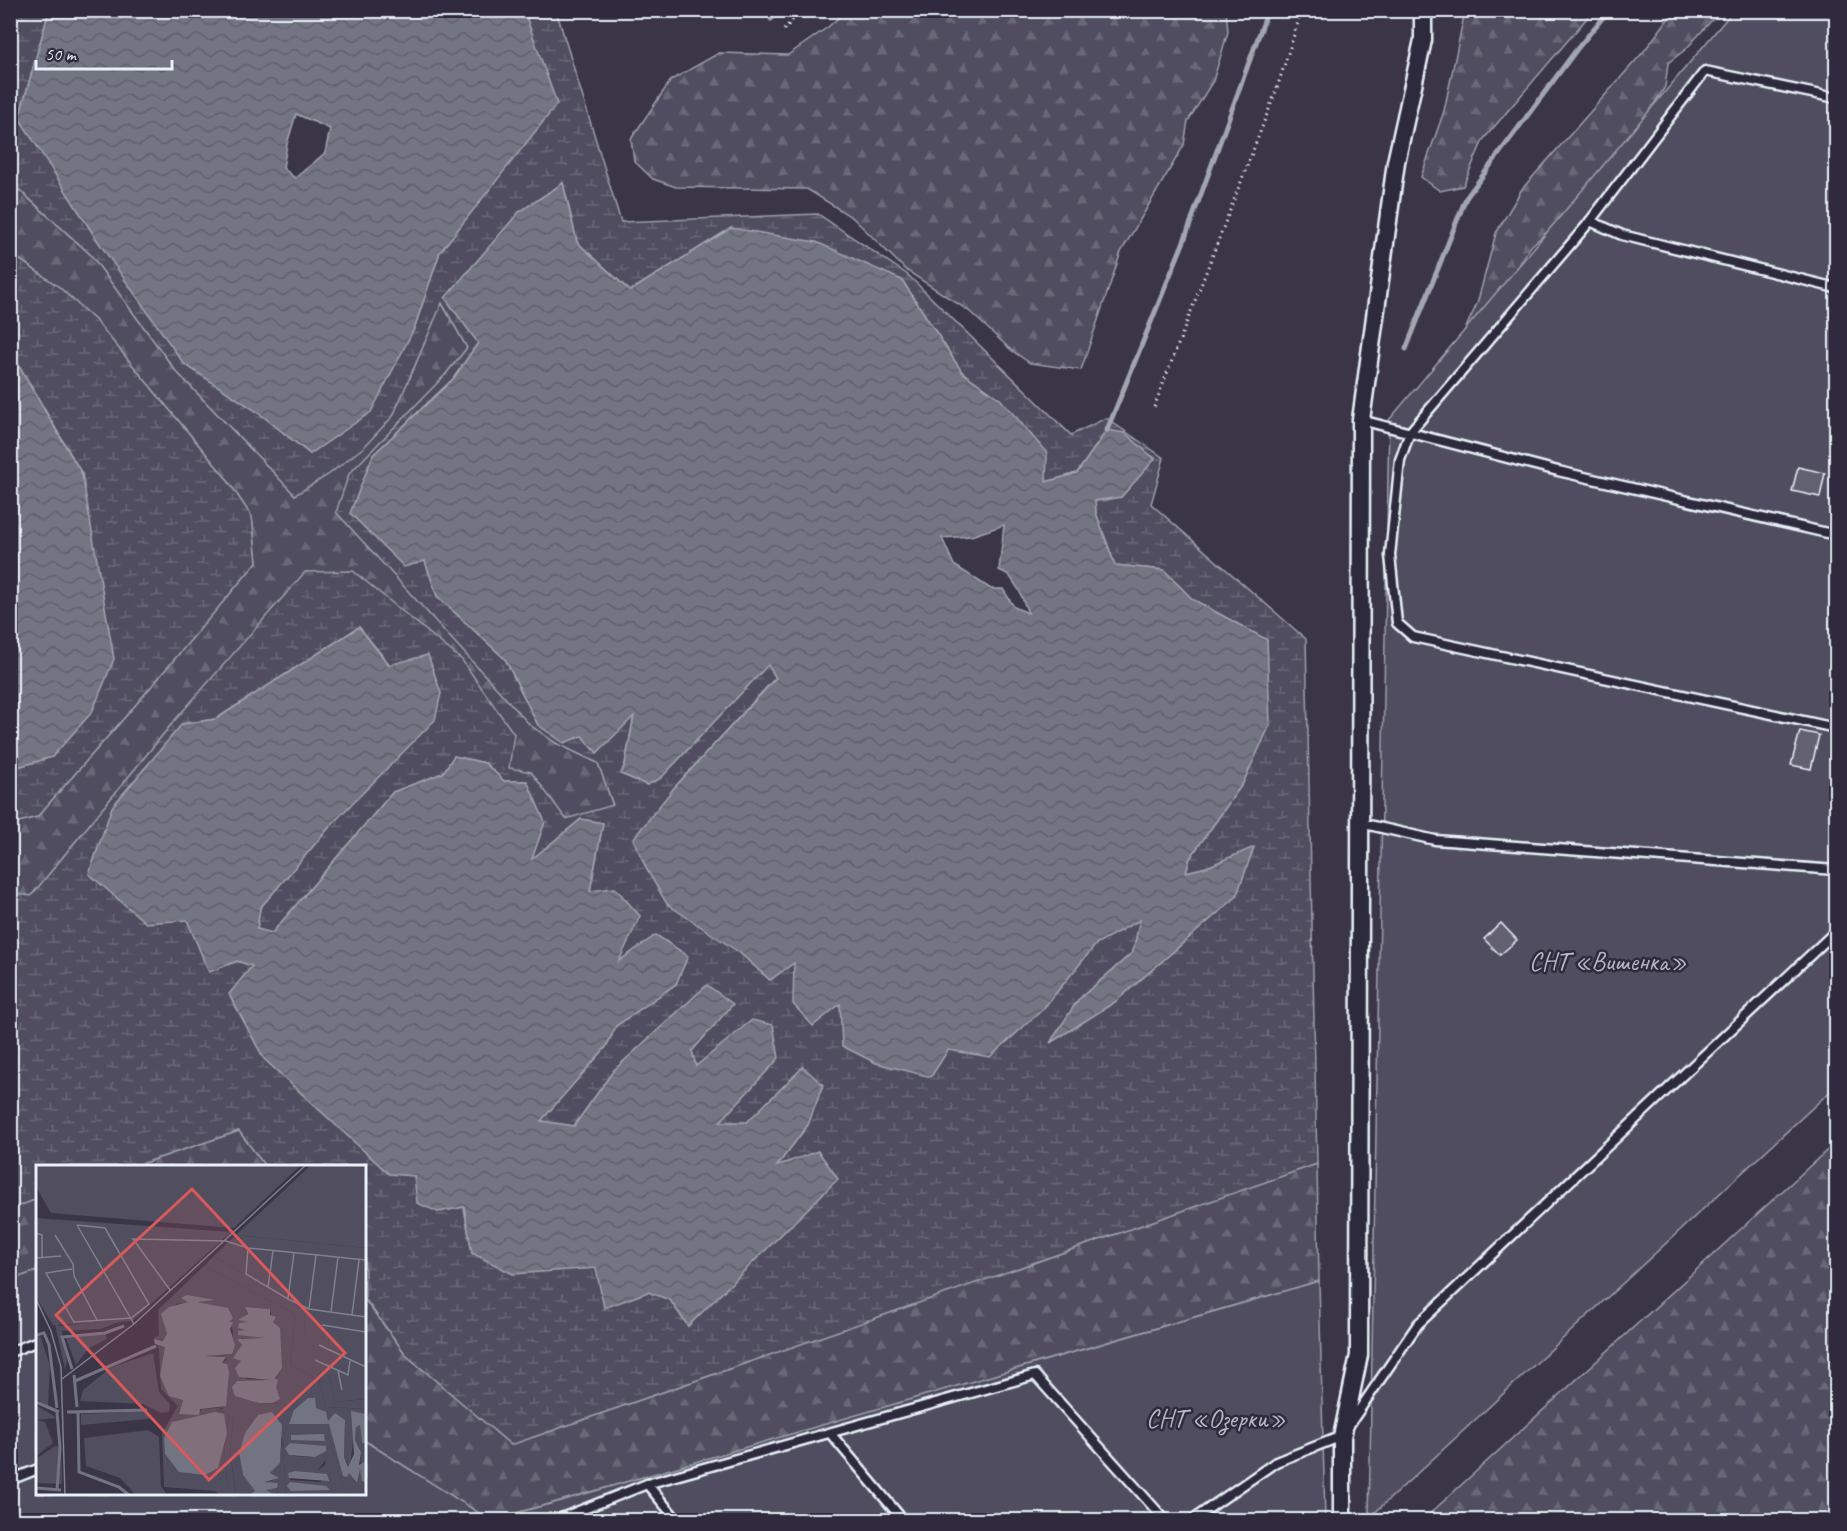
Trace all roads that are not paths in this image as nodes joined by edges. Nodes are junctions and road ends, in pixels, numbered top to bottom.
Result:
1 (1424, 10) edge
2 (1836, 98) edge
3 (1590, 221) junction
4 (1836, 288) edge
5 (1361, 420) junction
6 (1410, 432) junction
7 (1836, 535) edge
8 (1836, 728) edge
9 (1360, 823) junction
10 (1836, 870) edge
11 (1836, 931) edge
12 (36, 1342) edge
13 (10, 1352) edge
14 (830, 1433) junction
15 (1341, 1437) junction
16 (36, 1470) edge
17 (10, 1480) edge
18 (647, 1484) junction
19 (556, 1521) edge
20 (677, 1521) edge
21 (903, 1521) edge
22 (1165, 1521) edge
23 (1192, 1521) edge
24 (1342, 1521) edge

1 - 5 street
2 - 3 lane
3 - 4 lane
3 - 6 lane
5 - 6 lane
5 - 9 street
6 - 7 lane
6 - 8 lane
9 - 10 lane
9 - 15 street
11 - 15 lane
12 - 13 lane
14 - 18 lane
14 - 21 lane
14 - 22 lane
15 - 23 lane
15 - 24 street
16 - 17 lane
18 - 19 lane
18 - 20 lane

